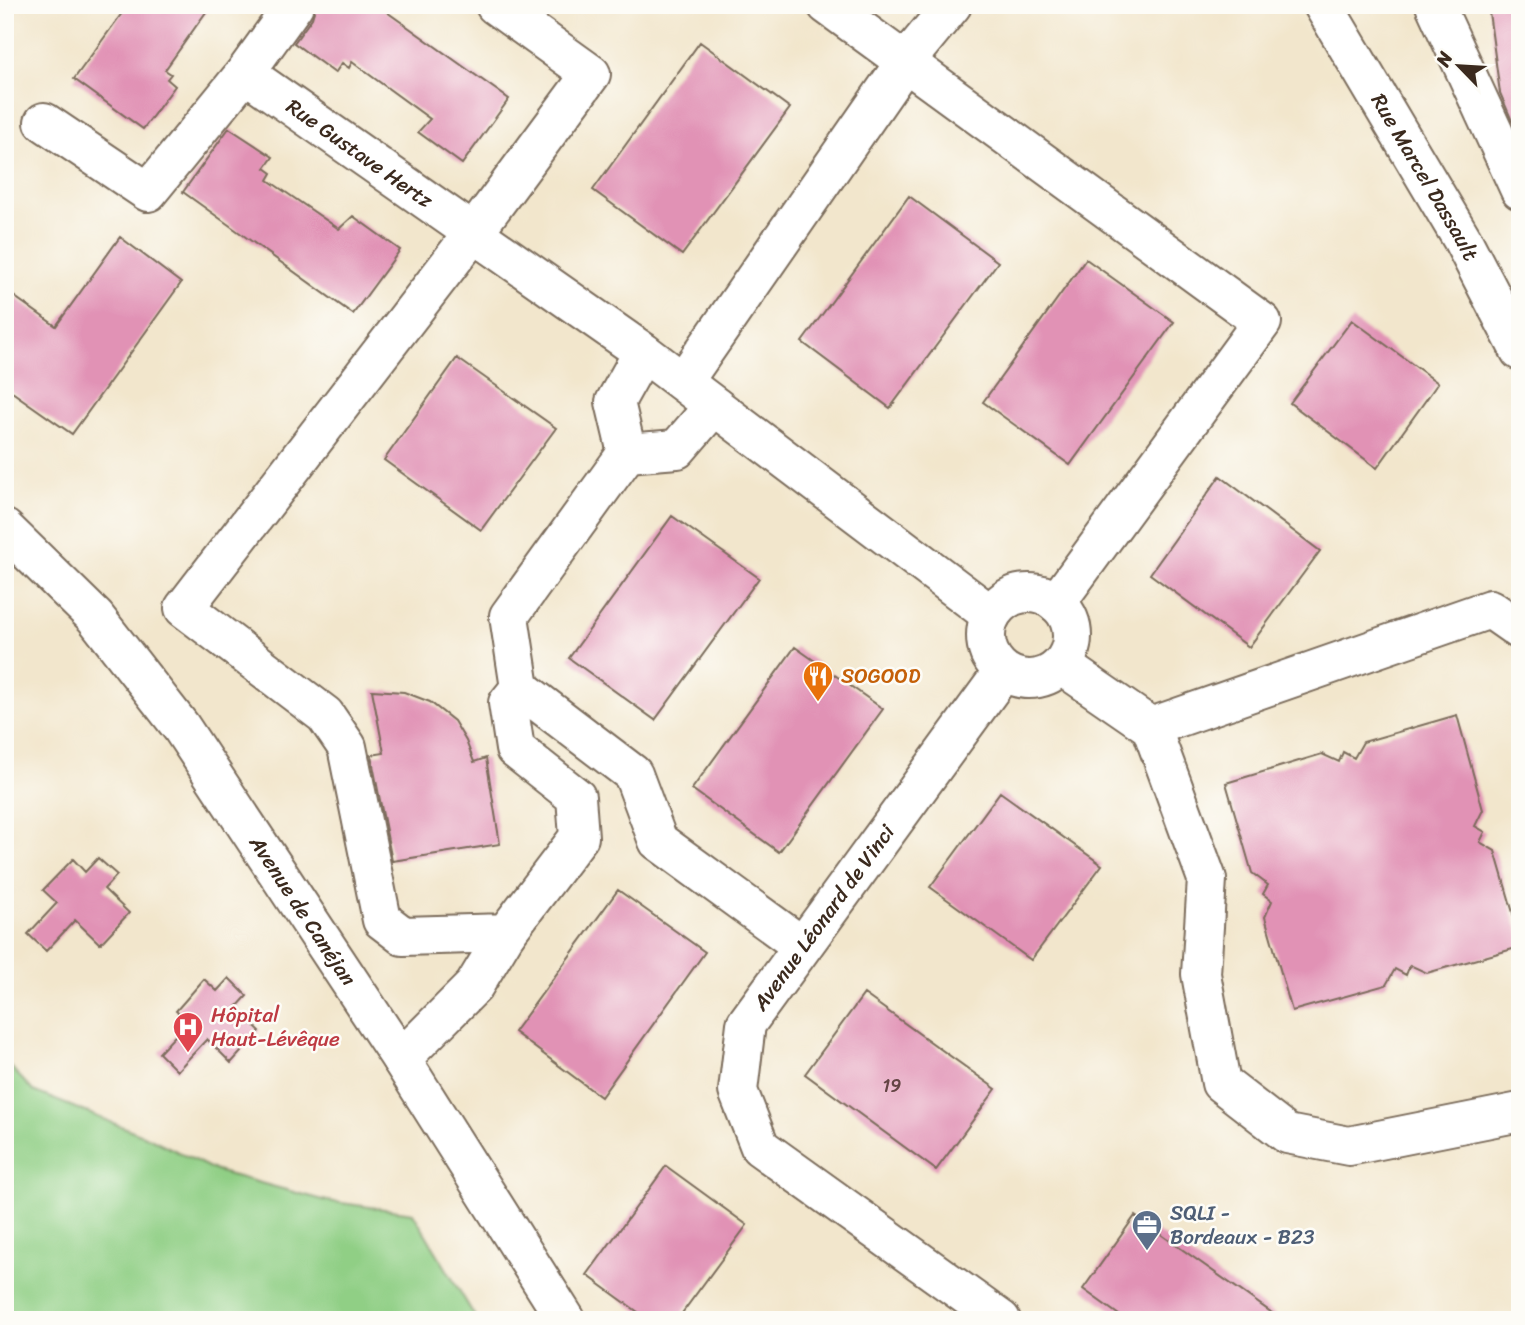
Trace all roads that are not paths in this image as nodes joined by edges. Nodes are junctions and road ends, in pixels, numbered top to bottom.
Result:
1 (294, 5) edge
2 (495, 5) edge
3 (827, 5) edge
4 (952, 5) edge
5 (1435, 5) edge
6 (1328, 7) edge
7 (905, 62) junction
8 (245, 73) junction
9 (44, 122) dead end
10 (1520, 190) edge
11 (474, 232) junction
12 (1520, 351) edge
13 (642, 352) junction
14 (683, 382) junction
15 (714, 406) junction
16 (627, 453) junction
17 (5, 528) edge
18 (1056, 603) junction
19 (991, 615) junction
20 (1520, 631) edge
21 (1061, 665) junction
22 (1003, 672) junction
23 (520, 688) junction
24 (1151, 727) junction
25 (506, 933) junction
26 (802, 946) junction
27 (401, 1059) junction
28 (1520, 1112) edge
29 (566, 1320) edge
30 (1001, 1320) edge

1 - 8 street
2 - 11 street
3 - 7 street
4 - 7 street
5 - 10 street
6 - 12 street, Rue Marcel Dassault
7 - 14 street
7 - 18 street
8 - 9 street
8 - 11 street, Rue Gustave Hertz
11 - 13 street, Rue Gustave Hertz
11 - 25 street
13 - 14 street, Rue Gustave Hertz
13 - 16 street
14 - 15 street, Rue Gustave Hertz
15 - 16 street
15 - 19 street, Rue Gustave Hertz
16 - 23 street
17 - 27 street, Avenue de Canéjan
18 - 19 street
18 - 21 street
19 - 22 street
20 - 24 street
21 - 22 street
21 - 24 street
22 - 26 street, Avenue Léonard de Vinci
23 - 25 street
23 - 26 street
24 - 28 street
25 - 27 street
26 - 30 street, Avenue Léonard de Vinci
27 - 29 street, Avenue de Canéjan

